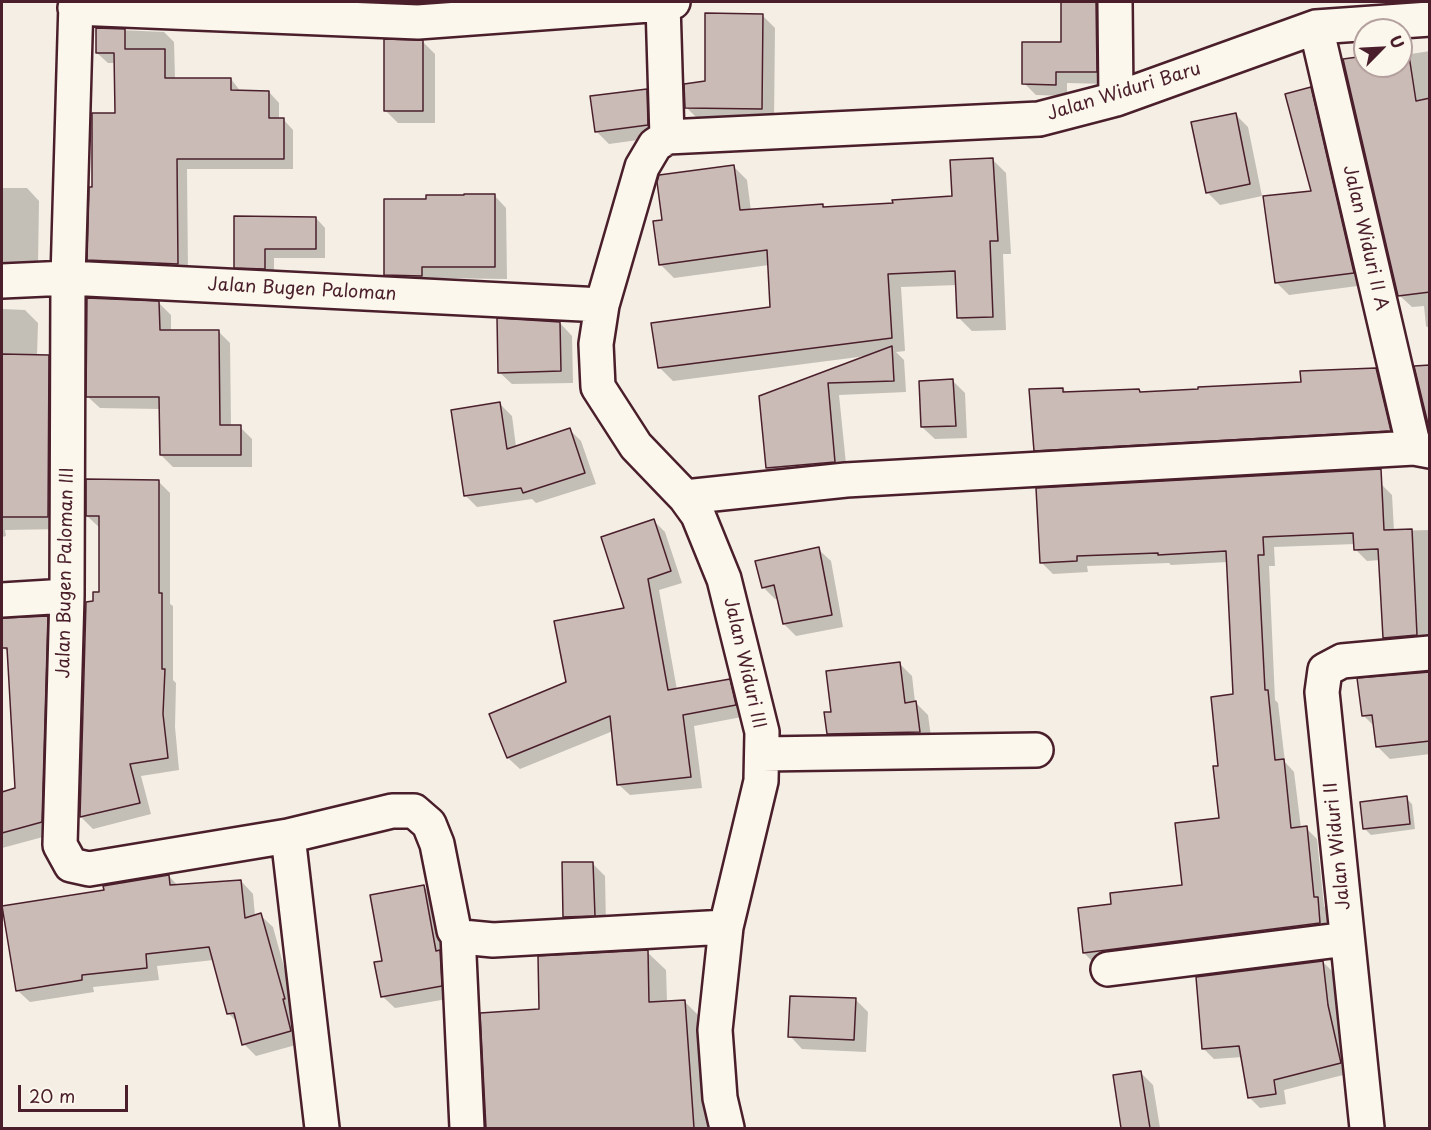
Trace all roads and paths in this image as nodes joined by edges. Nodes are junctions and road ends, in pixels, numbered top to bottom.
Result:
1 (1114, 2) edge
2 (668, 3) edge
3 (75, 5) edge
4 (1430, 19) edge
5 (1317, 27) junction
6 (1116, 99) junction
7 (667, 137) junction
8 (68, 278) junction
9 (2, 281) edge
10 (602, 305) junction
11 (1422, 449) edge
12 (685, 497) junction
13 (67, 596) junction
14 (2, 600) edge
15 (1430, 653) edge
16 (1036, 750) dead end
17 (762, 754) junction
18 (288, 836) junction
19 (726, 927) junction
20 (458, 934) junction
21 (1347, 939) junction
22 (1108, 969) dead end
23 (322, 1128) edge
24 (467, 1128) edge
25 (726, 1128) edge
26 (1367, 1128) edge

1 - 6 street
2 - 3 street
2 - 7 street
3 - 8 street, Jalan Bugen Paloman III
4 - 5 street, Jalan Widuri Baru
5 - 6 street, Jalan Widuri Baru
5 - 11 street, Jalan Widuri II A
6 - 7 street, Jalan Widuri Baru
7 - 10 street
8 - 9 street, Jalan Bugen Paloman
8 - 10 street, Jalan Bugen Paloman
8 - 13 street, Jalan Bugen Paloman III
10 - 12 street, Jalan Widuri III
11 - 12 street
12 - 17 street, Jalan Widuri III
13 - 14 street
13 - 18 street, Jalan Bugen Paloman III
15 - 21 street, Jalan Widuri II
16 - 17 street
17 - 19 street, Jalan Widuri III
18 - 20 street
18 - 23 street
19 - 20 street
19 - 25 street, Jalan Widuri III
20 - 24 street
21 - 22 street
21 - 26 street, Jalan Widuri II

